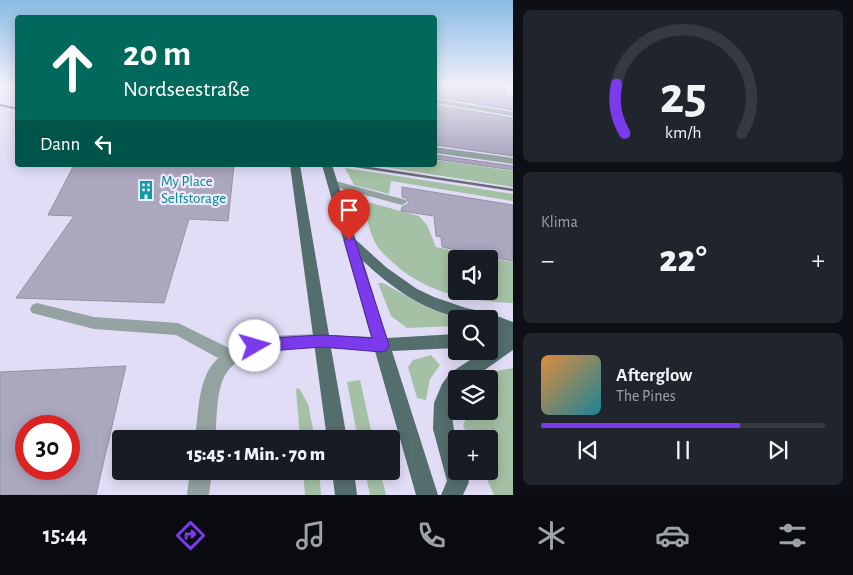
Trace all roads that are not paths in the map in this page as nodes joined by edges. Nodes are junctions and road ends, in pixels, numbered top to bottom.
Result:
1 (484, 109) edge
2 (513, 114) edge
3 (437, 150) edge
4 (513, 161) edge
5 (295, 167) edge
6 (328, 167) edge
7 (332, 183) junction
8 (402, 202) dead end
9 (349, 240) junction
10 (37, 309) dead end
11 (452, 310) edge
12 (498, 323) edge
13 (513, 329) edge
14 (513, 335) edge
15 (498, 337) edge
16 (322, 341) junction
17 (448, 341) edge
18 (513, 341) edge
19 (381, 345) junction
20 (232, 357) junction
21 (470, 370) edge
22 (448, 390) edge
23 (207, 430) edge
24 (336, 430) edge
25 (200, 480) edge
26 (344, 480) edge
27 (198, 495) edge
28 (346, 495) edge
29 (428, 495) edge
30 (452, 495) edge

1 - 2 street
3 - 4 street
5 - 16 main road
6 - 7 main road
7 - 8 street
7 - 9 main road
9 - 11 main road
9 - 19 main road
10 - 20 street
12 - 13 main road
14 - 15 main road
16 - 19 main road
16 - 20 street
16 - 24 main road
17 - 19 main road
18 - 21 main road
19 - 29 main road
20 - 23 street
22 - 30 main road
25 - 27 street
26 - 28 main road

